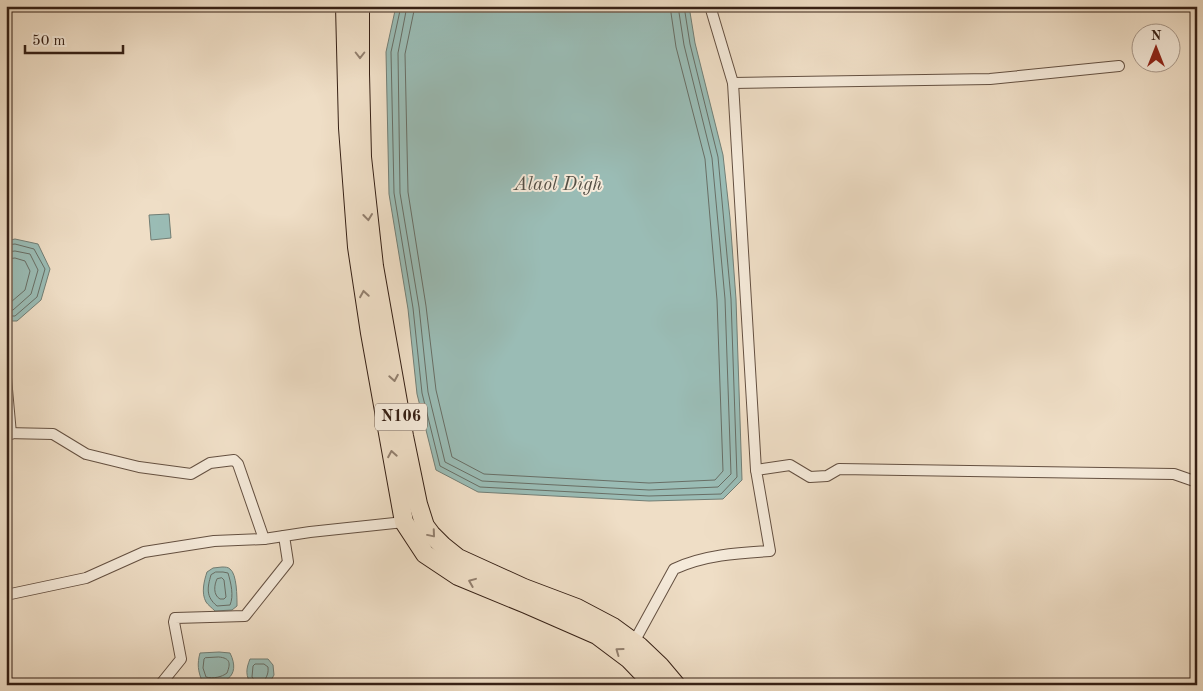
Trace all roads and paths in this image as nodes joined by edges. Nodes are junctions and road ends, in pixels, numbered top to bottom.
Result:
1 (345, 6) edge
2 (360, 6) edge
3 (710, 6) edge
4 (1119, 66) dead end
5 (733, 83) junction
6 (6, 378) edge
7 (9, 434) edge
8 (756, 470) junction
9 (1197, 482) edge
10 (404, 522) junction
11 (284, 536) junction
12 (264, 539) junction
13 (6, 596) edge
14 (634, 642) junction
15 (160, 685) edge
16 (654, 685) edge
17 (676, 685) edge

10 -> 1 highway, N106
2 -> 14 highway, N106
3 - 5 street
4 - 5 street
5 - 8 street
6 - 7 street
7 - 12 street
8 - 9 street
8 - 14 street
10 - 11 street
16 -> 10 highway, N106
11 - 12 street
11 - 15 street
12 - 13 street
14 - 17 highway, N106

